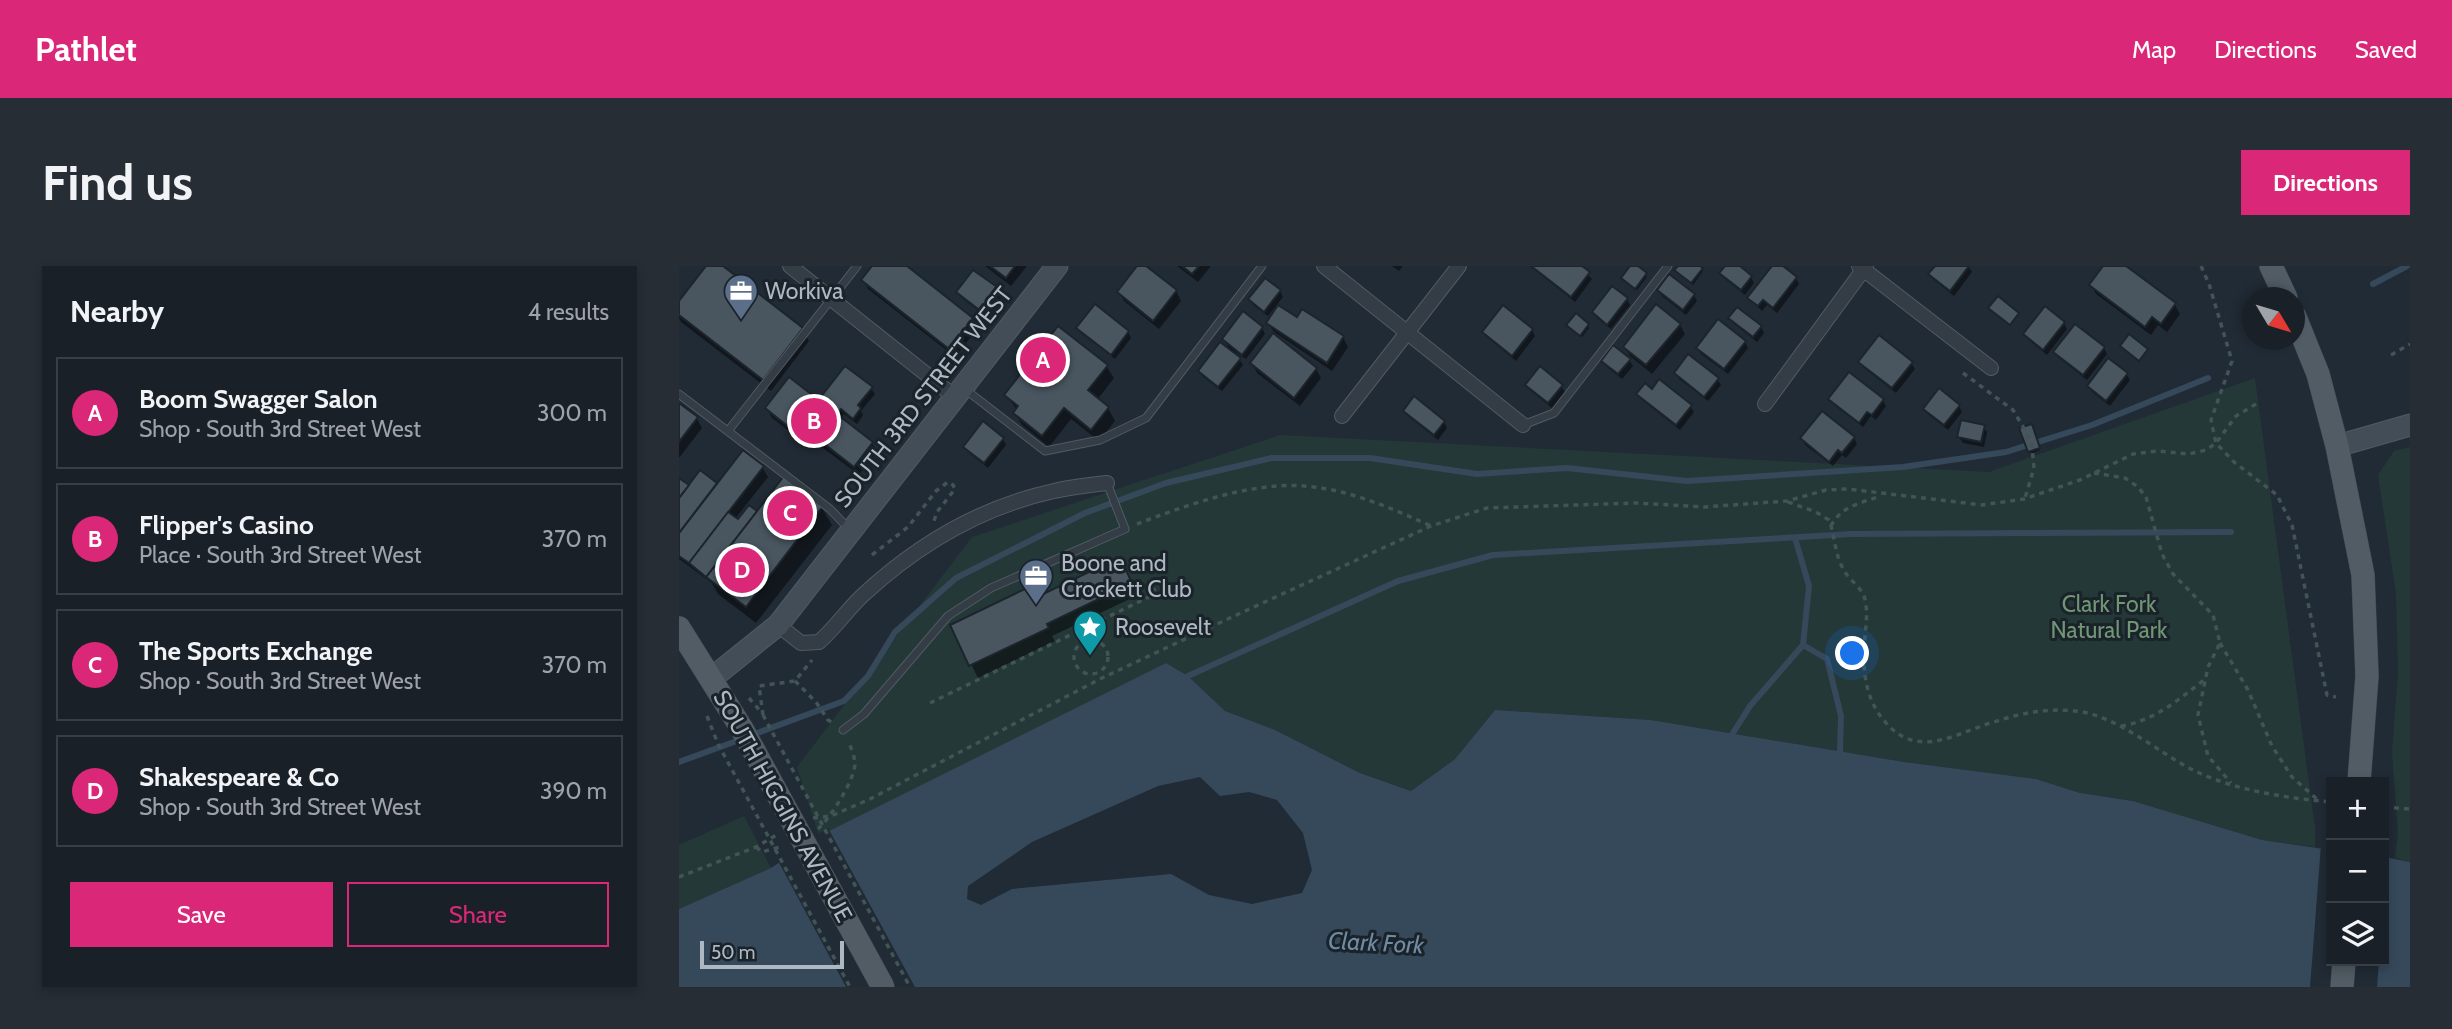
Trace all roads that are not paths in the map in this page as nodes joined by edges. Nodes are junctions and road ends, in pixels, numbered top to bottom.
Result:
1 (790, 266) edge
2 (857, 266) edge
3 (1057, 266) edge
4 (1262, 266) edge
5 (1324, 266) edge
6 (1459, 266) edge
7 (1668, 266) edge
8 (2271, 266) edge
9 (1863, 267) edge
10 (2281, 287) edge
11 (832, 300) junction
12 (1407, 332) junction
13 (2305, 343) edge
14 (1991, 368) dead end
15 (959, 392) junction
16 (679, 394) edge
17 (1765, 404) dead end
18 (1342, 416) dead end
19 (1523, 425) joint
20 (2410, 425) edge
21 (729, 431) junction
22 (2337, 446) junction
23 (1109, 487) joint
24 (852, 532) junction
25 (778, 625) junction
26 (679, 628) edge
27 (712, 678) junction
28 (843, 730) dead end
29 (2359, 777) edge
30 (2344, 966) edge
31 (883, 987) edge
32 (2342, 987) edge

1 - 11 street
2 - 11 lane
3 - 15 street, SOUTH 3RD STREET WEST
4 - 15 lane
5 - 12 street
6 - 12 street
7 - 19 lane
8 - 10 main road
9 - 14 street
9 - 17 street
11 - 15 street
11 - 21 lane
12 - 18 street
12 - 19 street
13 - 22 main road
15 - 24 street, SOUTH 3RD STREET WEST
16 - 21 lane
20 - 22 street
21 - 24 lane
22 - 29 main road
23 - 25 street
23 - 28 lane
24 - 25 street, SOUTH 3RD STREET WEST
25 - 27 street, SOUTH 3RD STREET WEST
26 - 27 main road, SOUTH HIGGINS AVENUE
27 - 31 main road, SOUTH HIGGINS AVENUE, bridge
30 - 32 main road

